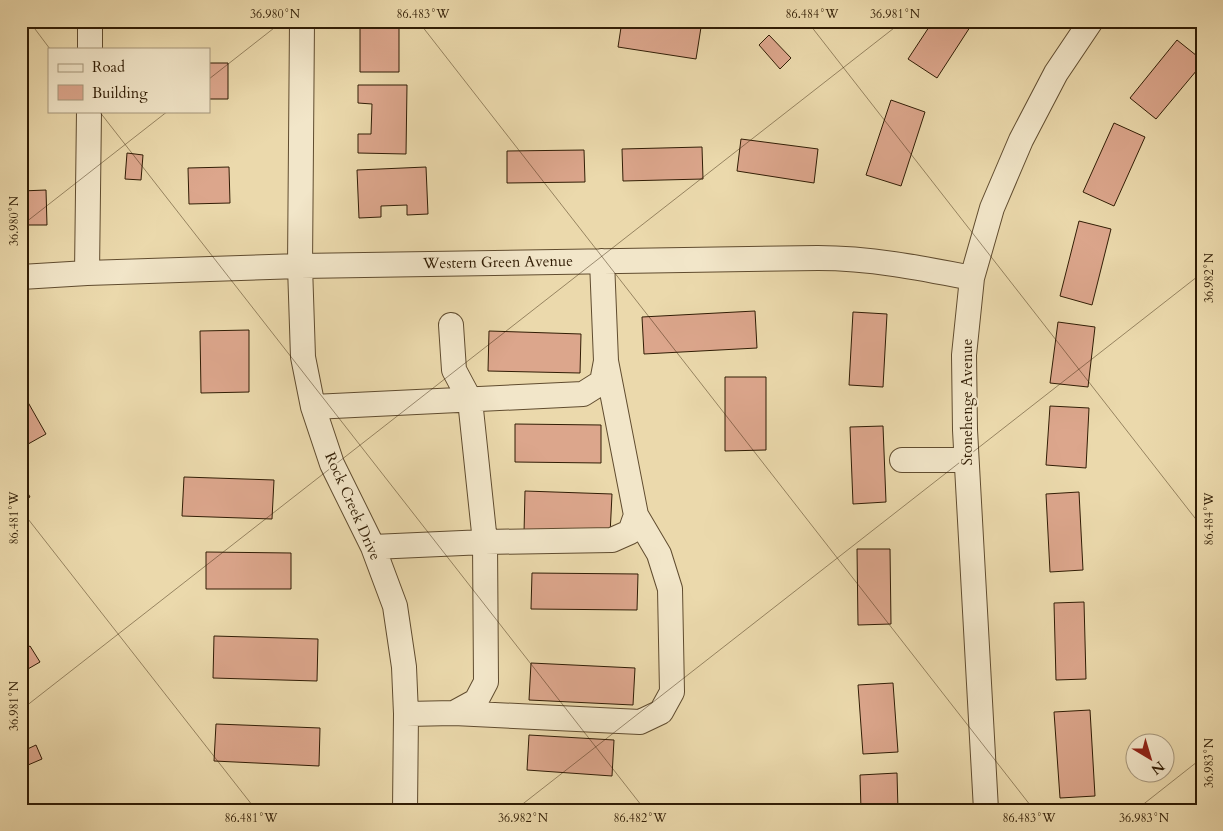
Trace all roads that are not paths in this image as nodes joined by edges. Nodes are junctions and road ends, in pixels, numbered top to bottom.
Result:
1 (90, 21) edge
2 (302, 21) edge
3 (1091, 21) edge
4 (90, 48) edge
5 (89, 112) edge
6 (602, 261) junction
7 (300, 266) junction
8 (87, 273) junction
9 (21, 277) edge
10 (972, 278) junction
11 (451, 325) dead end
12 (606, 361) junction
13 (470, 400) junction
14 (313, 407) junction
15 (902, 460) dead end
16 (966, 460) junction
17 (636, 514) junction
18 (484, 542) junction
19 (373, 547) junction
20 (454, 713) junction
21 (406, 714) junction
22 (406, 810) edge
23 (986, 810) edge

1 - 4 street
2 - 7 street, Rock Creek Drive
3 - 10 street, Stonehenge Avenue
5 - 8 street
6 - 7 street, Western Green Avenue
6 - 10 street, Western Green Avenue
6 - 12 street
7 - 8 street, Western Green Avenue
7 - 14 street, Rock Creek Drive
8 - 9 street, Western Green Avenue
10 - 16 street, Stonehenge Avenue
11 - 13 street
12 - 13 street
12 - 17 street
13 - 14 street
13 - 18 street
14 - 19 street, Rock Creek Drive
15 - 16 street
16 - 23 street, Stonehenge Avenue
17 - 18 street
17 - 20 street
18 - 19 street
18 - 20 street
19 - 21 street, Rock Creek Drive
20 - 21 street
21 - 22 street, Rock Creek Drive

